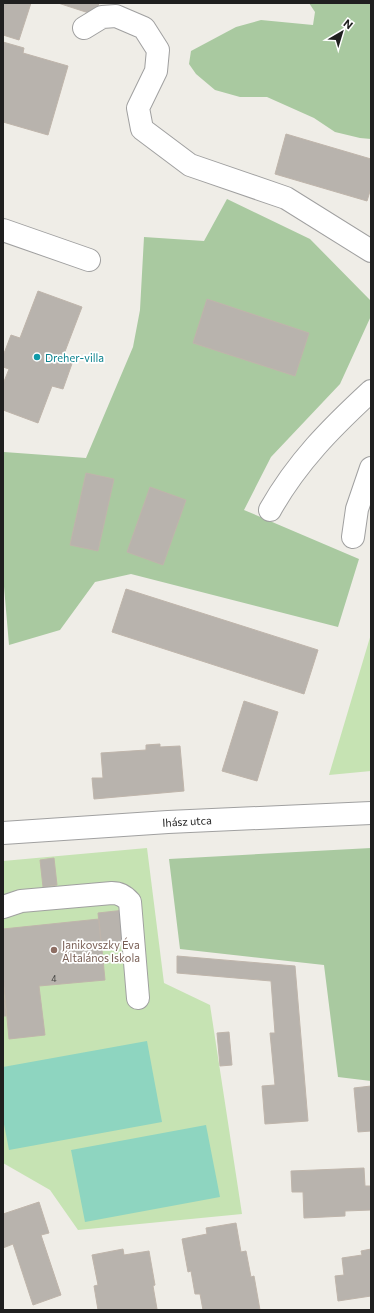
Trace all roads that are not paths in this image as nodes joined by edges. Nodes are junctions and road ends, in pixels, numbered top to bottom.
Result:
1 (84, 28) dead end
2 (3, 230) edge
3 (371, 251) edge
4 (89, 260) dead end
5 (371, 391) edge
6 (371, 468) edge
7 (270, 510) dead end
8 (353, 537) dead end
9 (371, 813) edge
10 (3, 833) edge
11 (3, 907) edge
12 (138, 998) dead end

1 - 3 street
2 - 4 street
5 - 7 street
6 - 8 street
9 - 10 street, Ihász utca
11 - 12 street

